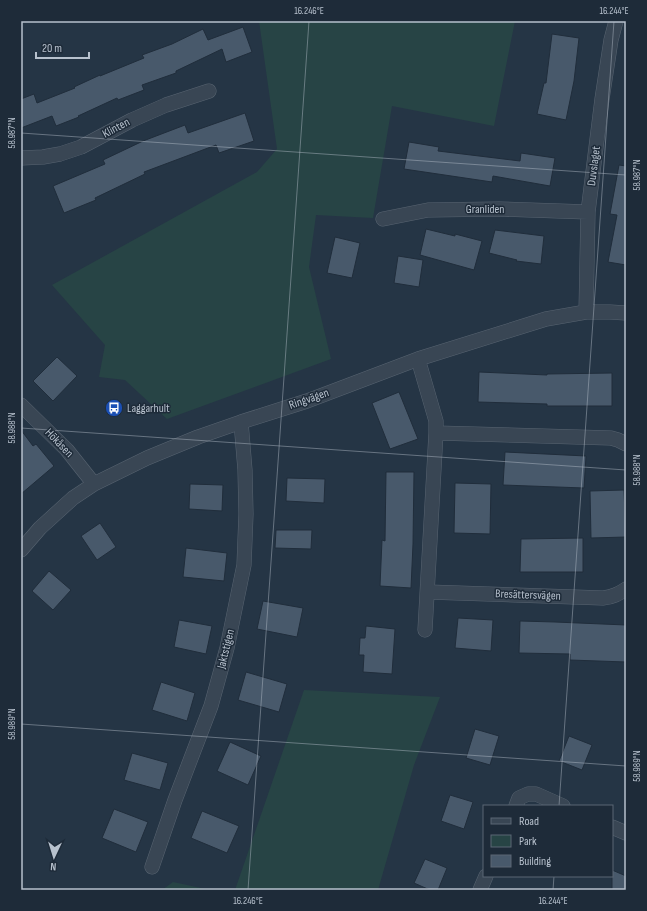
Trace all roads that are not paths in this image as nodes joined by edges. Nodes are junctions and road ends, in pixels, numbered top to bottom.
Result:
1 (616, 21) edge
2 (209, 91) dead end
3 (21, 158) edge
4 (588, 212) junction
5 (383, 219) dead end
6 (586, 312) junction
7 (626, 313) edge
8 (418, 360) junction
9 (21, 405) edge
10 (241, 422) junction
11 (436, 433) junction
12 (626, 444) edge
13 (94, 484) junction
14 (21, 550) edge
15 (626, 589) edge
16 (428, 592) junction
17 (425, 630) dead end
18 (516, 805) edge
19 (561, 805) edge
20 (613, 827) edge
21 (626, 833) edge
22 (152, 867) dead end
23 (486, 877) edge
24 (480, 890) edge

1 - 4 street, Duvslaget
2 - 3 street, Klinten
4 - 5 street, Granliden
4 - 6 street, Duvslaget
6 - 7 street, Ringvägen
6 - 8 street, Ringvägen
8 - 10 street, Ringvägen
8 - 11 street
9 - 13 street, Hökåsen
10 - 13 street, Ringvägen
10 - 22 street, Jaktstigen
11 - 12 street
11 - 16 street
13 - 14 street, Ringvägen
15 - 16 street, Bresättersvägen
16 - 17 street
18 - 19 street
20 - 21 street
23 - 24 street

